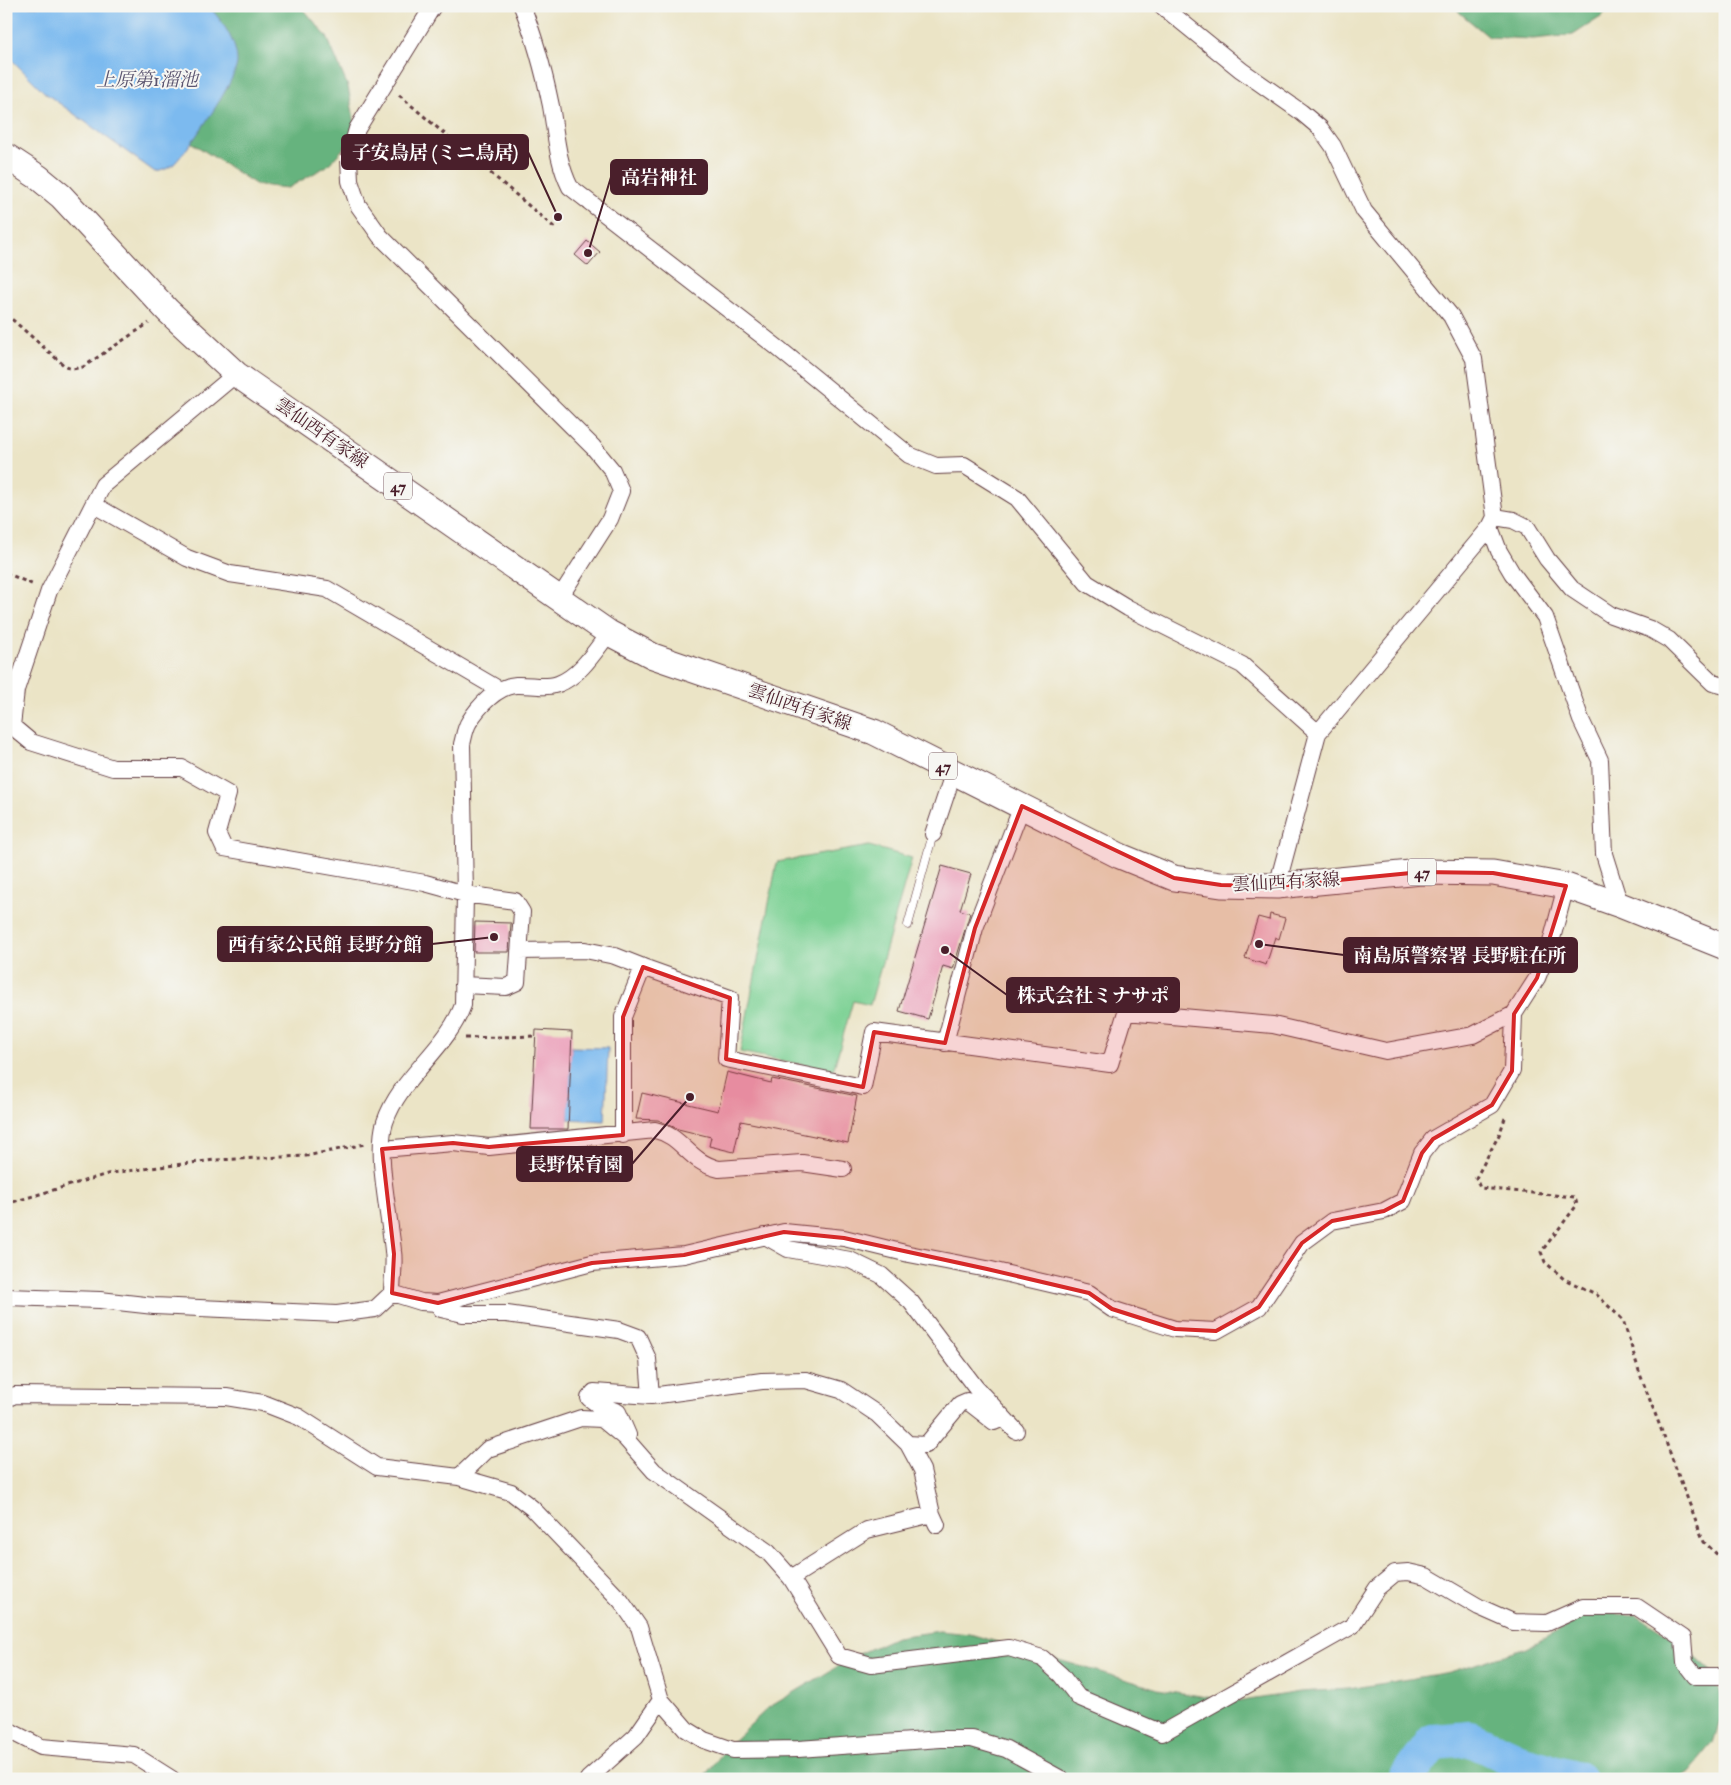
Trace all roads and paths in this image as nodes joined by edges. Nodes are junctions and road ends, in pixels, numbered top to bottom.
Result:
1 (433, 6) edge
2 (522, 6) edge
3 (1162, 6) edge
4 (386, 83) junction
5 (6, 156) edge
6 (555, 228) dead end
7 (168, 311) junction
8 (6, 314) edge
9 (236, 374) junction
10 (94, 505) junction
11 (1492, 522) junction
12 (6, 573) edge
13 (49, 591) junction
14 (560, 598) junction
15 (609, 633) junction
16 (1725, 686) edge
17 (500, 690) junction
18 (1318, 732) junction
19 (954, 771) junction
20 (1022, 806) junction
21 (933, 834) joint
22 (1277, 886) junction
23 (1566, 886) junction
24 (464, 894) junction
25 (1620, 905) junction
26 (908, 925) dead end
27 (1725, 947) edge
28 (519, 951) junction
29 (643, 967) junction
30 (463, 985) junction
31 (1514, 1014) junction
32 (535, 1036) dead end
33 (443, 1039) junction
34 (945, 1043) junction
35 (1506, 1114) dead end
36 (623, 1135) junction
37 (383, 1145) junction
38 (843, 1169) dead end
39 (6, 1204) edge
40 (765, 1236) junction
41 (392, 1293) junction
42 (6, 1297) edge
43 (438, 1303) junction
44 (651, 1396) junction
45 (6, 1398) edge
46 (1003, 1418) junction
47 (1016, 1431) dead end
48 (625, 1438) junction
49 (908, 1444) junction
50 (459, 1477) junction
51 (1725, 1562) edge
52 (792, 1578) junction
53 (1725, 1676) edge
54 (661, 1700) junction
55 (6, 1729) edge
56 (172, 1779) edge
57 (588, 1779) edge
58 (1061, 1779) edge

1 - 4 street
2 - 18 street
3 - 11 street
4 - 6 path
4 - 14 street
5 - 7 main road, 雲仙西有家線 / 47
7 - 8 path
7 - 9 main road, 雲仙西有家線 / 47
9 - 10 street
9 - 14 main road, 雲仙西有家線 / 47
10 - 13 street
10 - 17 street
11 - 16 street
11 - 18 street
11 - 25 street
12 - 13 path
13 - 24 street
14 - 15 main road, 雲仙西有家線 / 47
15 - 17 street
15 - 19 main road, 雲仙西有家線 / 47
17 - 24 street
18 - 22 street
19 - 20 main road, 雲仙西有家線 / 47
19 - 21 street
20 - 22 main road, 雲仙西有家線 / 47
20 - 34 street
21 - 26 lane
22 - 23 main road, 雲仙西有家線 / 47
23 - 25 main road, 雲仙西有家線 / 47
23 - 31 street
24 - 28 street
24 - 30 street
25 - 27 main road, 雲仙西有家線 / 47
28 - 29 street
28 - 30 street
29 - 34 street
29 - 36 street
30 - 33 street
31 - 34 street
31 - 40 street
32 - 33 path
33 - 37 street
35 - 51 path
36 - 37 street
36 - 38 street
37 - 39 path
37 - 41 street
40 - 43 street
40 - 46 street
41 - 42 street
41 - 43 street
43 - 44 street
44 - 48 street
44 - 49 street
45 - 50 street
46 - 47 street
46 - 49 street
48 - 50 street
48 - 52 street
49 - 52 street
50 - 54 street
52 - 53 street
54 - 57 street
54 - 58 street
55 - 56 street

